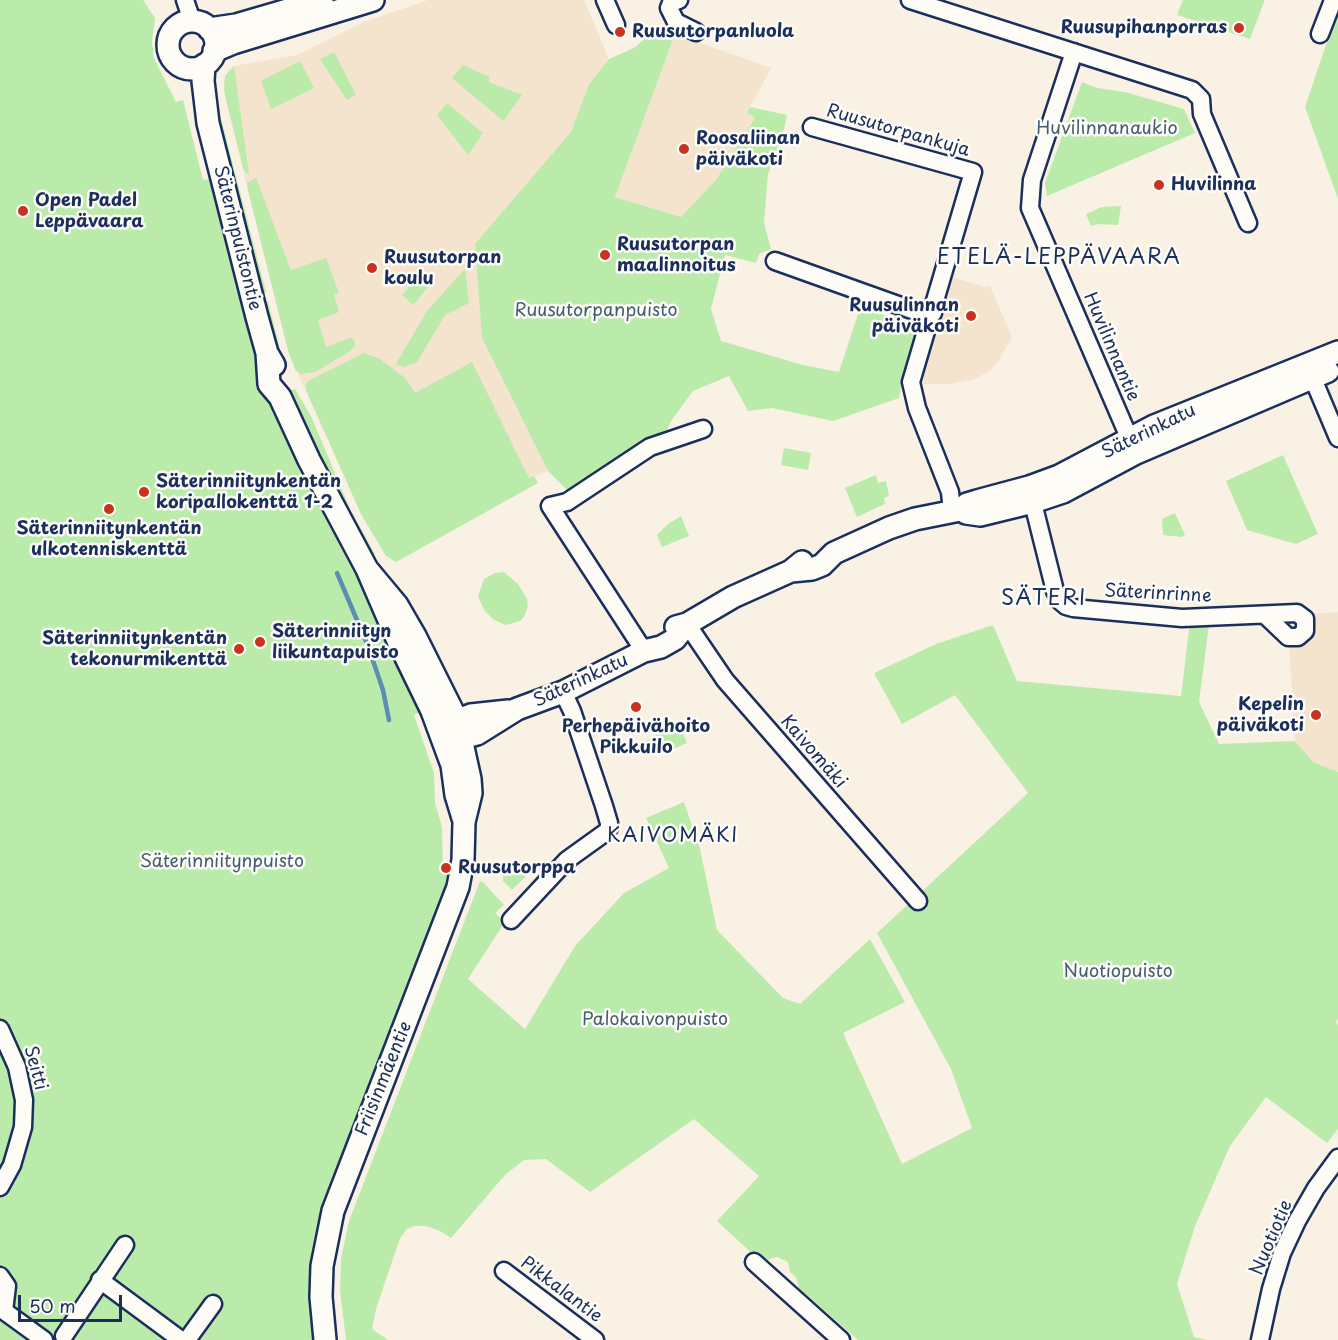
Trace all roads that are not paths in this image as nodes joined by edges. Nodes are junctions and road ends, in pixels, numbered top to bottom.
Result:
1 (185, 0) edge
2 (322, 0) edge
3 (373, 0) edge
4 (605, 0) edge
5 (679, 0) edge
6 (910, 0) edge
7 (1338, 1) edge
8 (200, 25) junction
9 (616, 25) dead end
10 (696, 32) dead end
11 (1320, 34) dead end
12 (1074, 52) junction
13 (209, 58) junction
14 (179, 65) junction
15 (208, 123) junction
16 (812, 127) dead end
17 (1248, 223) dead end
18 (775, 261) dead end
19 (933, 313) junction
20 (1338, 352) edge
21 (1338, 367) edge
22 (1309, 370) junction
23 (703, 429) dead end
24 (1338, 438) edge
25 (1133, 446) junction
26 (1031, 495) junction
27 (956, 511) junction
28 (1266, 615) dead end
29 (687, 624) junction
30 (644, 651) junction
31 (563, 692) junction
32 (451, 732) junction
33 (918, 901) dead end
34 (511, 920) dead end
35 (0, 1029) edge
36 (1338, 1158) edge
37 (0, 1187) edge
38 (125, 1245) dead end
39 (754, 1262) dead end
40 (504, 1271) dead end
41 (0, 1276) edge
42 (100, 1280) junction
43 (213, 1304) dead end
44 (2, 1309) edge
45 (64, 1336) dead end
46 (44, 1340) edge
47 (180, 1340) edge
48 (325, 1340) edge
49 (595, 1340) edge
50 (841, 1340) edge
51 (1260, 1340) edge

1 - 8 street
2 - 8 main road
3 - 13 main road
4 - 9 street
5 - 10 street
6 - 12 street
7 - 11 street
8 - 13 main road
8 - 14 main road
12 - 17 street
12 - 25 street, Huvilinnantie
13 - 14 main road
13 - 15 main road, Säterinpuistontie
14 - 15 main road, Säterinpuistontie
15 - 32 main road, Säterinpuistontie
16 - 19 street, Ruusutorpankuja
18 - 19 street
19 - 27 street
20 - 22 main road, Säterinkatu
21 - 22 main road, Säterinkatu
22 - 24 street
22 - 25 main road, Säterinkatu
23 - 30 street
25 - 26 main road, Säterinkatu
26 - 27 main road, Säterinkatu
26 - 28 street, Säterinrinne
27 - 29 main road, Säterinkatu
29 - 30 main road, Säterinkatu
29 - 33 street, Kaivomäki
30 - 31 main road, Säterinkatu
31 - 32 main road, Säterinkatu
31 - 34 street
32 - 48 main road, Friisinmäentie
35 - 37 street, Seitti
36 - 51 street, Nuotiotie
38 - 42 street
39 - 50 street
40 - 49 street, Pikkalantie
41 - 44 street
42 - 45 street
42 - 47 street
43 - 47 street
44 - 46 street

